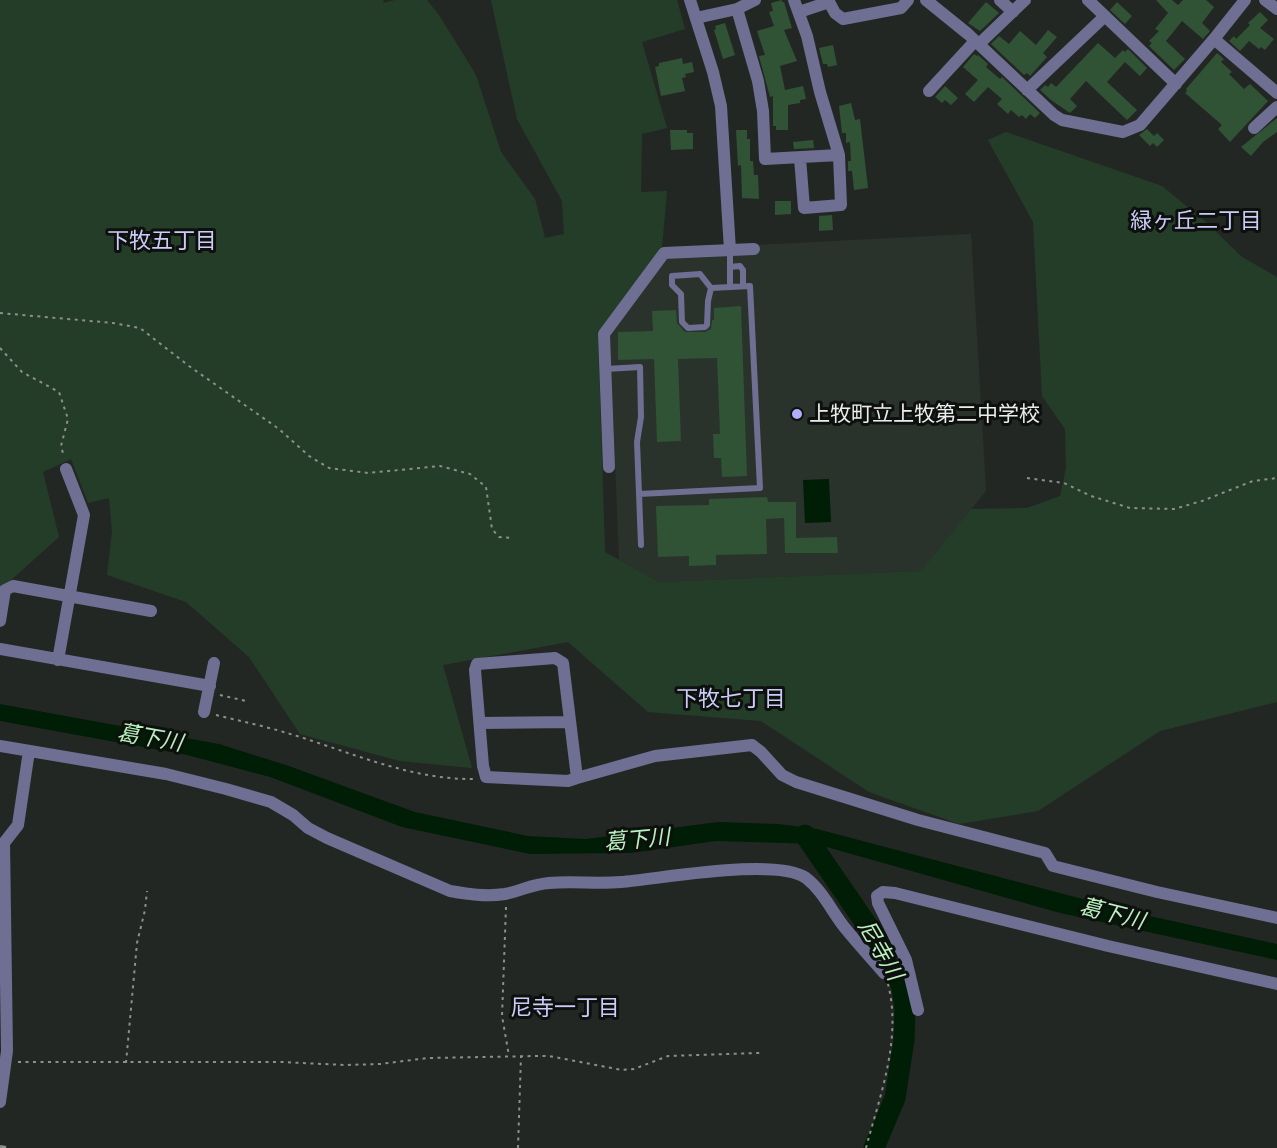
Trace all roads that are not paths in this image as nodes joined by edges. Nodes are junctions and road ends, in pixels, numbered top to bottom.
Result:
1 (690, 0) edge
2 (755, 0) edge
3 (794, 0) edge
4 (909, 0) edge
5 (926, 0) edge
6 (1000, 0) edge
7 (1025, 0) edge
8 (1245, 0) edge
9 (1265, 0) edge
10 (829, 1) edge
11 (1098, 6) edge
12 (737, 9) junction
13 (1277, 9) edge
14 (799, 12) junction
15 (1013, 12) junction
16 (696, 18) junction
17 (1214, 39) junction
18 (977, 43) junction
19 (1176, 84) junction
20 (1027, 90) junction
21 (929, 91) dead end
22 (1277, 93) edge
23 (1277, 107) edge
24 (1254, 128) dead end
25 (838, 155) junction
26 (800, 158) junction
27 (754, 249) dead end
28 (729, 250) junction
29 (730, 267) junction
30 (744, 286) junction
31 (730, 287) junction
32 (711, 288) junction
33 (605, 369) junction
34 (609, 467) dead end
35 (66, 469) road end
36 (639, 494) junction
37 (641, 545) dead end
38 (69, 596) junction
39 (151, 611) dead end
40 (0, 621) edge
41 (0, 649) edge
42 (58, 660) junction
43 (214, 663) dead end
44 (209, 689) junction
45 (204, 712) road end
46 (570, 722) junction
47 (480, 723) junction
48 (0, 746) edge
49 (29, 751) junction
50 (577, 778) junction
51 (2, 843) edge
52 (1277, 918) edge
53 (906, 960) junction
54 (1277, 984) edge
55 (918, 1010) dead end
56 (0, 1102) edge

1 - 16 street
2 - 12 street
3 - 14 street
4 - 10 street
5 - 18 street
6 - 15 street
7 - 15 street
8 - 17 street
9 - 13 street
10 - 14 street
11 - 19 street
11 - 20 street
12 - 16 street
12 - 26 street
14 - 25 street
15 - 18 street
16 - 28 street
17 - 19 street
17 - 22 street
18 - 20 street
18 - 21 street
19 - 20 street
23 - 24 street
25 - 26 street
25 - 26 street
27 - 28 street
28 - 29 lane
28 - 33 street
29 - 30 lane
29 - 31 lane
30 - 31 lane
30 - 36 lane
31 - 32 lane
32 - 32 lane
33 - 34 street
33 - 36 lane
35 - 38 street
36 - 37 lane
38 - 39 street
38 - 40 street
38 - 42 street
41 - 42 street
42 - 44 street
43 - 44 street
44 - 45 street
46 - 47 street
46 - 47 street
46 - 50 street
47 - 50 street
48 - 49 street
49 - 51 street
49 - 53 street
50 - 52 street
51 - 56 street
53 - 54 street
53 - 55 street

